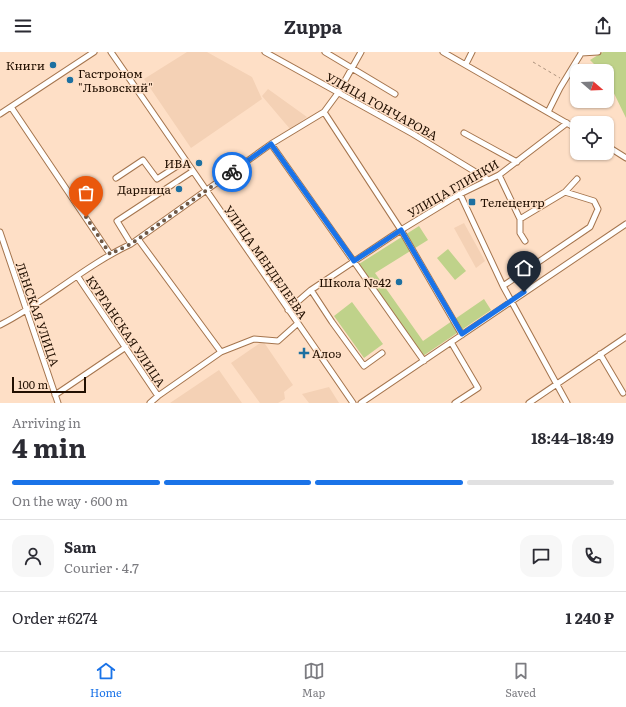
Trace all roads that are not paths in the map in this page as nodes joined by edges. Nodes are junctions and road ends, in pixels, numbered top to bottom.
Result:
1 (94, 52) edge
2 (111, 52) edge
3 (265, 52) edge
4 (325, 52) edge
5 (361, 52) edge
6 (444, 52) edge
7 (472, 52) edge
8 (598, 52) edge
9 (582, 53) edge
10 (466, 64) junction
11 (352, 68) junction
12 (338, 93) junction
13 (395, 94) dead end
14 (11, 107) junction
15 (324, 112) junction
16 (548, 112) junction
17 (0, 114) edge
18 (567, 123) junction
19 (570, 125) edge
20 (464, 132) dead end
21 (271, 144) junction
22 (614, 150) edge
23 (626, 158) edge
24 (185, 161) junction
25 (517, 162) junction
26 (192, 171) junction
27 (499, 174) junction
28 (116, 178) dead end
29 (488, 179) junction
30 (577, 179) dead end
31 (205, 191) junction
32 (565, 192) junction
33 (460, 194) junction
34 (520, 219) junction
35 (626, 224) edge
36 (401, 230) junction
37 (0, 232) edge
38 (138, 239) junction
39 (525, 242) dead end
40 (131, 244) junction
41 (110, 254) junction
42 (354, 261) junction
43 (78, 277) junction
44 (503, 286) junction
45 (311, 290) junction
46 (512, 300) junction
47 (288, 310) junction
48 (26, 312) junction
49 (297, 324) junction
50 (0, 325) edge
51 (462, 334) junction
52 (626, 337) edge
53 (451, 342) junction
54 (126, 347) junction
55 (221, 352) junction
56 (382, 353) dead end
57 (600, 354) junction
58 (424, 361) junction
59 (556, 384) junction
60 (623, 393) dead end
61 (55, 395) junction
62 (158, 396) junction
63 (58, 403) edge
64 (150, 403) edge
65 (353, 403) edge
66 (361, 403) edge
67 (455, 403) edge
68 (529, 403) edge
69 (567, 403) edge

1 - 14 street
2 - 24 street, УЛИЦА МЕНДЕЛЕЕВА
3 - 12 street, УЛИЦА ГОНЧАРОВА
4 - 11 street
5 - 11 street
6 - 10 street
7 - 10 street
8 - 9 street
9 - 16 street
10 - 16 street
11 - 12 street
11 - 13 street
12 - 15 street
12 - 29 street, УЛИЦА ГОНЧАРОВА
14 - 17 street
14 - 41 street
15 - 21 street
15 - 36 street
16 - 18 street
18 - 19 street
18 - 25 street, УЛИЦА ГЛИНКИ
20 - 25 street
21 - 31 street
21 - 42 street
22 - 23 street
24 - 26 street, УЛИЦА МЕНДЕЛЕЕВА
24 - 28 street
25 - 27 street, УЛИЦА ГЛИНКИ
26 - 31 street, УЛИЦА МЕНДЕЛЕЕВА
26 - 40 street
27 - 29 street, УЛИЦА ГЛИНКИ
27 - 34 street
29 - 33 street, УЛИЦА ГЛИНКИ
30 - 32 street
31 - 38 street
31 - 47 street, УЛИЦА МЕНДЕЛЕЕВА
32 - 34 street
32 - 44 street
33 - 36 street, УЛИЦА ГЛИНКИ
33 - 44 street
34 - 39 street
35 - 46 street
36 - 42 street, УЛИЦА ГЛИНКИ
36 - 51 street
37 - 48 street, ЛЕНСКАЯ УЛИЦА
38 - 40 street
38 - 55 street
40 - 41 street
41 - 43 street
42 - 45 street, УЛИЦА ГЛИНКИ
42 - 58 street
43 - 48 street
43 - 54 street, КУРГАНСКАЯ УЛИЦА
44 - 46 street
45 - 47 street, УЛИЦА ГЛИНКИ
45 - 56 street
46 - 51 street
46 - 59 street
47 - 49 street, УЛИЦА МЕНДЕЛЕЕВА
48 - 50 street
48 - 61 street, ЛЕНСКАЯ УЛИЦА
49 - 55 street
49 - 65 street, УЛИЦА МЕНДЕЛЕЕВА
51 - 53 street
52 - 57 street
53 - 58 street
53 - 67 street
54 - 61 street
54 - 62 street, КУРГАНСКАЯ УЛИЦА
55 - 62 street
57 - 59 street
57 - 60 street
58 - 66 street
59 - 68 street
59 - 69 street
61 - 63 street, ЛЕНСКАЯ УЛИЦА
62 - 64 street

